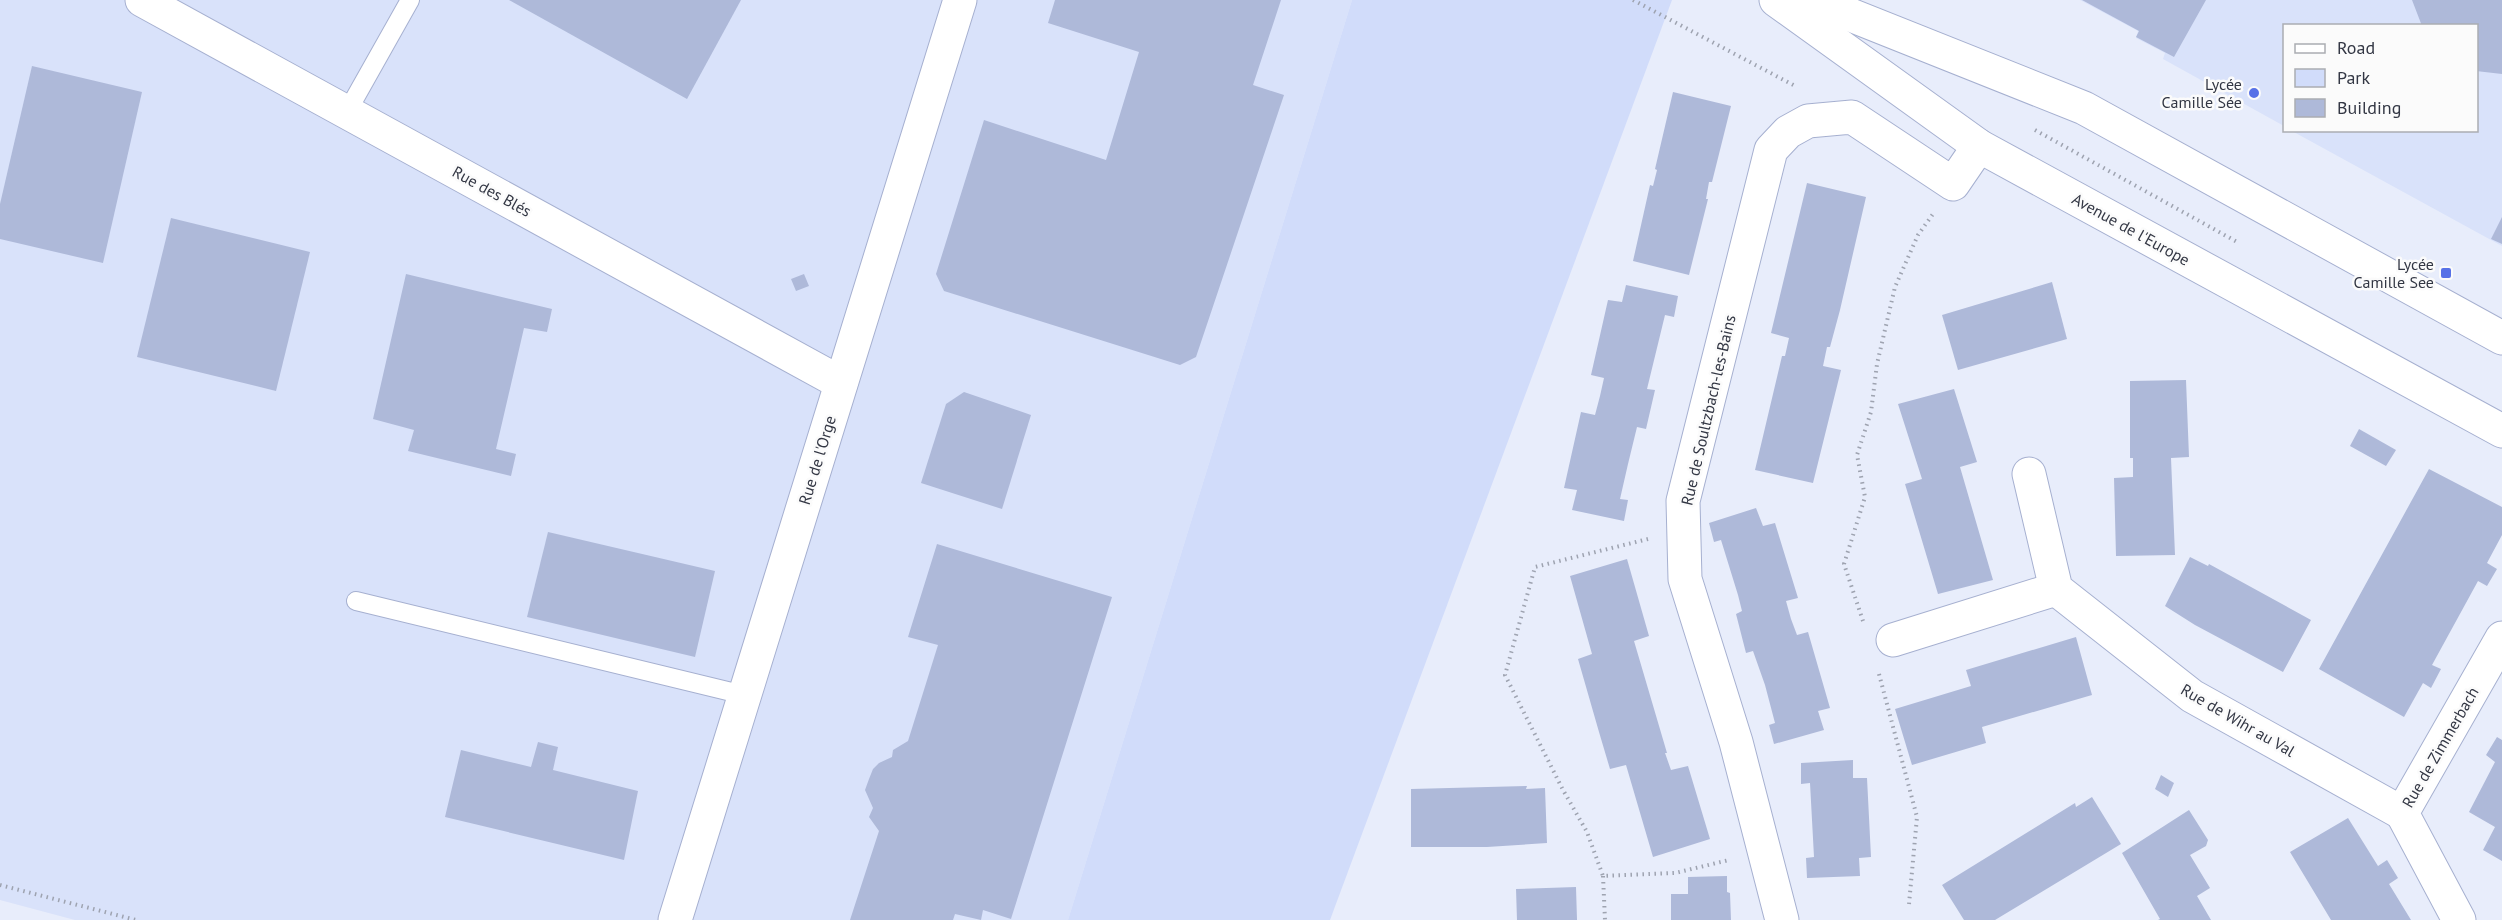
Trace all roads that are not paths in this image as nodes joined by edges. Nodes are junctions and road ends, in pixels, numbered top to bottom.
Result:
1 (142, 0) edge
2 (410, 0) edge
3 (960, 0) edge
4 (1776, 0) edge
5 (1813, 0) edge
6 (347, 112) junction
7 (1979, 146) junction
8 (2502, 338) edge
9 (840, 383) junction
10 (2502, 431) edge
11 (2029, 474) dead end
12 (2056, 589) junction
13 (356, 601) dead end
14 (2502, 638) edge
15 (1882, 644) road end
16 (744, 695) junction
17 (2402, 813) junction
18 (675, 920) edge
19 (1782, 920) edge
20 (2459, 920) edge

1 - 6 street, Rue des Blés
2 - 6 lane
3 - 9 street, Rue de l'Orge
4 - 7 street, Avenue de l'Europe
5 - 8 street
6 - 9 street, Rue des Blés
7 - 10 street, Avenue de l'Europe
7 - 19 street, Rue de Soultzbach-les-Bains
9 - 16 street, Rue de l'Orge
11 - 12 street
12 - 15 street
12 - 17 street, Rue de Wihr au Val
13 - 16 lane
14 - 17 street, Rue de Zimmerbach
16 - 18 street, Rue de l'Orge
17 - 20 street, Rue de Zimmerbach

